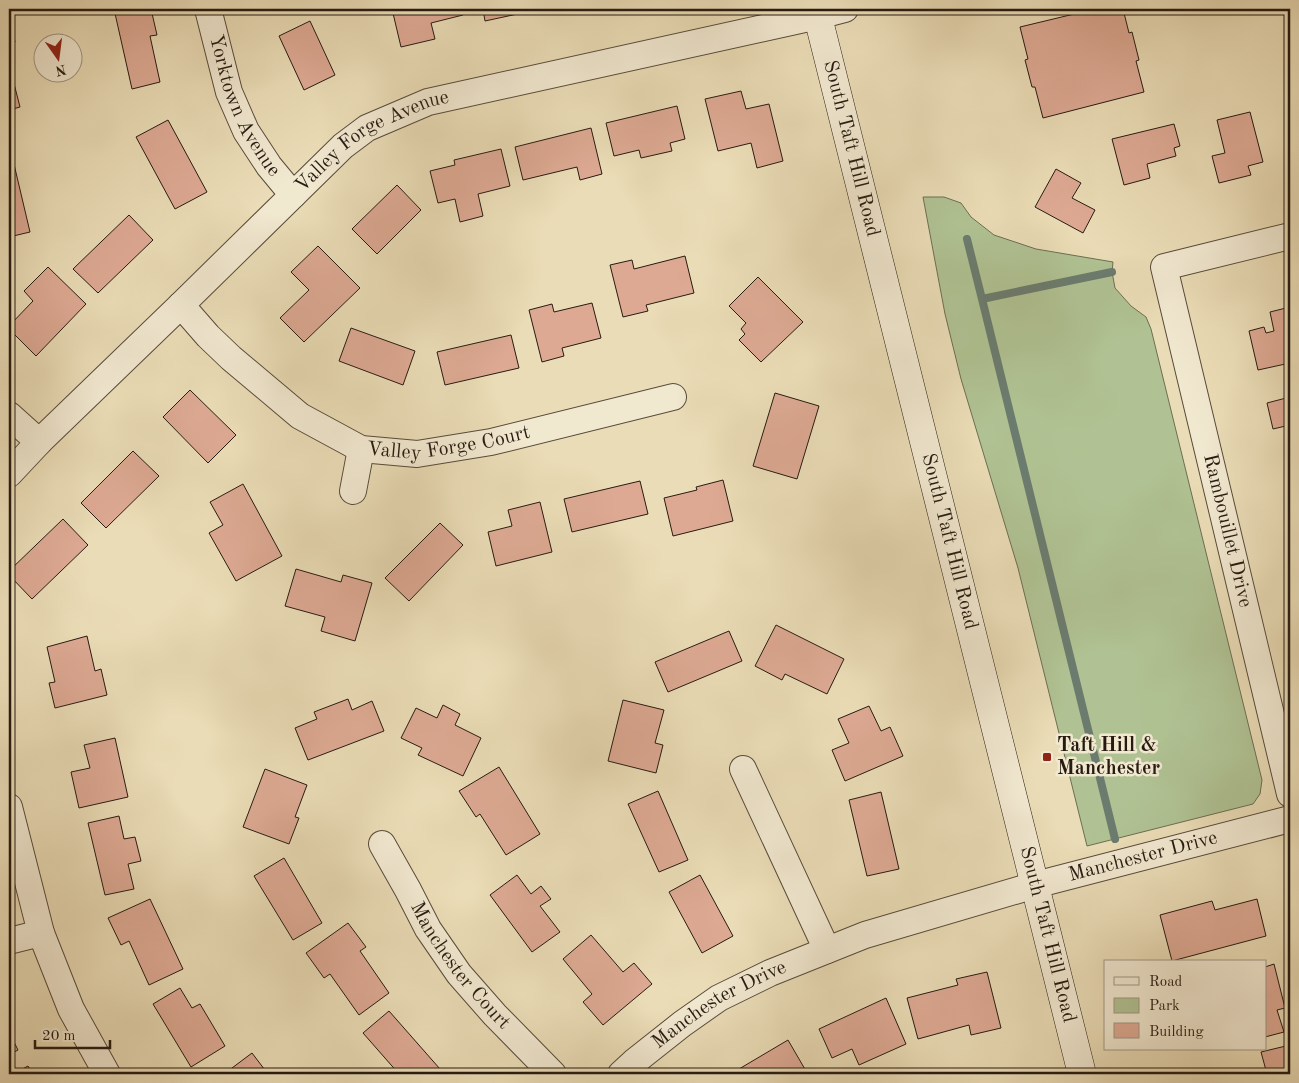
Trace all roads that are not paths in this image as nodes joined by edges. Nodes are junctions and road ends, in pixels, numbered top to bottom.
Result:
1 (208, 9) edge
2 (845, 9) edge
3 (817, 12) edge
4 (293, 195) junction
5 (1290, 236) edge
6 (181, 306) junction
7 (672, 397) dead end
8 (9, 415) edge
9 (39, 442) junction
10 (361, 449) junction
11 (9, 474) edge
12 (354, 491) dead end
13 (743, 769) dead end
14 (1290, 794) edge
15 (9, 807) edge
16 (1290, 819) edge
17 (382, 844) dead end
18 (1035, 885) junction
19 (41, 933) junction
20 (9, 941) edge
21 (826, 950) junction
22 (107, 1074) edge
23 (553, 1074) edge
24 (621, 1074) edge
25 (1082, 1074) edge

1 - 4 street, Yorktown Avenue
2 - 3 street, Valley Forge Avenue
3 - 4 street, Valley Forge Avenue
3 - 18 main road, South Taft Hill Road
4 - 6 street, Valley Forge Avenue
5 - 14 street, Rambouillet Drive
6 - 9 street, Valley Forge Avenue
6 - 10 street, Valley Forge Court
7 - 10 street, Valley Forge Court
8 - 9 street
9 - 11 street, Valley Forge Avenue
10 - 12 street
13 - 21 street
15 - 19 street
16 - 18 street, Manchester Drive
17 - 23 street, Manchester Court
18 - 21 street, Manchester Drive
18 - 25 main road, South Taft Hill Road
19 - 20 street
19 - 22 street
21 - 24 street, Manchester Drive

